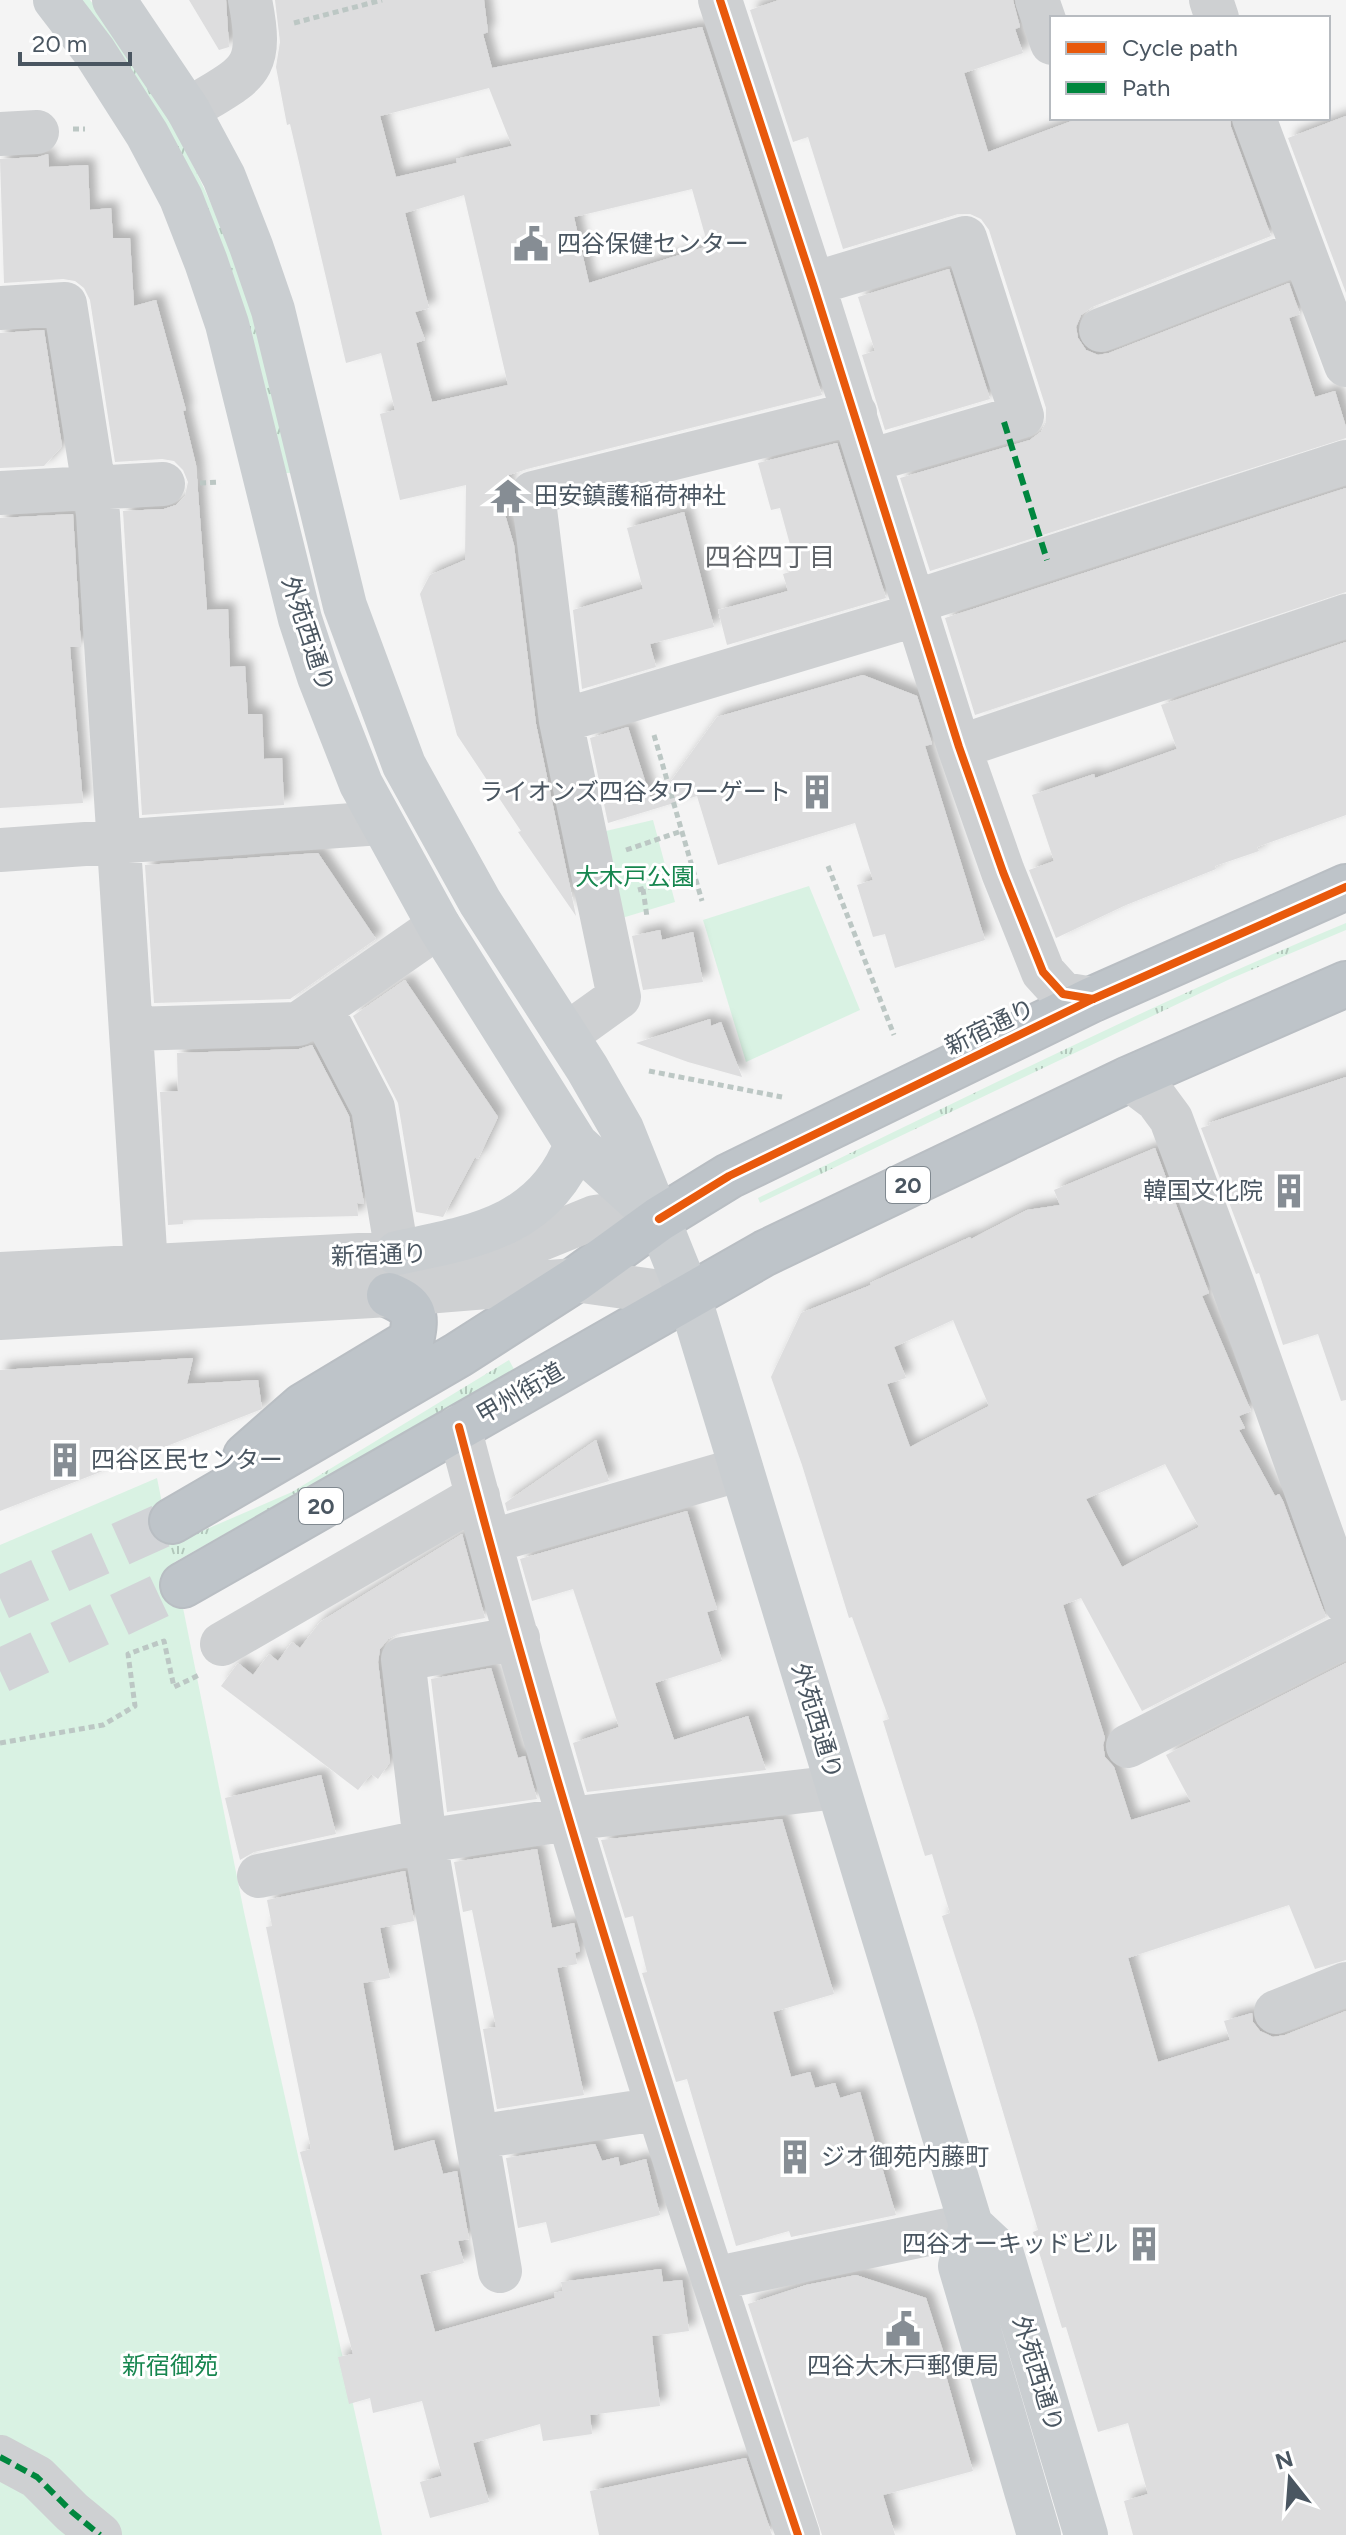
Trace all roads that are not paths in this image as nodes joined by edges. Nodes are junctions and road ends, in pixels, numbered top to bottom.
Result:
1 (55, 0) edge
2 (114, 0) edge
3 (720, 0) edge
4 (1037, 0) edge
5 (264, 19) edge
6 (1050, 37) edge
7 (188, 110) junction
8 (1255, 120) edge
9 (1303, 251) junction
10 (813, 284) junction
11 (0, 308) edge
12 (1101, 330) dead end
13 (1346, 365) edge
14 (855, 413) junction
15 (869, 461) junction
16 (1346, 462) edge
17 (163, 484) dead end
18 (94, 487) junction
19 (0, 493) edge
20 (916, 608) junction
21 (1346, 616) edge
22 (561, 721) junction
23 (959, 747) junction
24 (381, 823) junction
25 (118, 843) junction
26 (0, 850) edge
27 (1346, 887) edge
28 (439, 926) junction
29 (1346, 984) edge
30 (1093, 999) junction
31 (321, 1008) junction
32 (132, 1029) junction
33 (566, 1035) junction
34 (1129, 1079) junction
35 (576, 1144) junction
36 (659, 1219) junction
37 (146, 1266) junction
38 (0, 1274) edge
39 (393, 1274) junction
40 (575, 1280) junction
41 (689, 1296) junction
42 (0, 1318) edge
43 (459, 1427) junction
44 (741, 1469) junction
45 (478, 1496) junction
46 (492, 1541) junction
47 (183, 1585) tunnel mouth
48 (1346, 1603) edge
49 (1346, 1635) edge
50 (518, 1638) junction
51 (222, 1644) road end
52 (1128, 1746) dead end
53 (837, 1787) junction
54 (569, 1819) junction
55 (425, 1841) junction
56 (259, 1876) dead end
57 (1346, 1984) edge
58 (1276, 2012) dead end
59 (657, 2109) junction
60 (477, 2137) junction
61 (971, 2225) junction
62 (500, 2271) dead end
63 (713, 2279) junction
64 (0, 2457) edge
65 (100, 2535) edge
66 (798, 2535) edge
67 (1039, 2535) edge
68 (1086, 2535) edge

1 - 24 main road, 外苑西通り
2 - 7 main road, 外苑西通り
3 - 10 street
4 - 6 street
5 - 7 street
7 - 33 main road, 外苑西通り
8 - 9 street
9 - 12 street
9 - 13 street
10 - 14 street
10 - 15 street
11 - 18 street
14 - 15 street
14 - 22 street
15 - 20 street
16 - 20 street
17 - 18 street
18 - 19 street
18 - 25 street
20 - 22 street
20 - 23 street
21 - 23 street
22 - 33 street
23 - 30 street
24 - 25 street
24 - 28 main road, 外苑西通り
25 - 26 street
25 - 32 street
27 - 30 highway, 新宿通り / 20
28 - 31 street
28 - 35 main road, 外苑西通り
29 - 34 highway, 20
30 - 36 highway, 新宿通り / 20
31 - 32 street
31 - 39 street
32 - 37 street
33 - 36 main road, 外苑西通り
34 - 41 highway, 20
34 - 48 street
35 - 36 main road, 外苑西通り
35 - 39 main road
36 - 39 street, 新宿通り
36 - 40 highway, 20
36 - 41 main road, 外苑西通り
37 - 38 street, 新宿通り
37 - 39 street, 新宿通り
39 - 40 street, 新宿通り
39 - 40 highway, 20
39 - 42 street, 新宿通り
40 - 41 street, 新宿通り
41 - 43 highway, 甲州街道 / 20
41 - 44 main road, 外苑西通り
43 - 45 street
43 - 47 highway, 甲州街道 / 20
44 - 46 street
44 - 53 main road, 外苑西通り
45 - 46 street
45 - 51 street
46 - 50 street
49 - 52 street
50 - 54 street
50 - 55 street
53 - 54 street
53 - 61 main road, 外苑西通り
54 - 55 street
54 - 59 street
55 - 56 street
55 - 60 street
57 - 58 street
59 - 60 street
59 - 63 street
60 - 62 street
61 - 63 street
61 - 67 main road, 外苑西通り
61 - 68 main road, 外苑西通り
63 - 66 street
64 - 65 street

